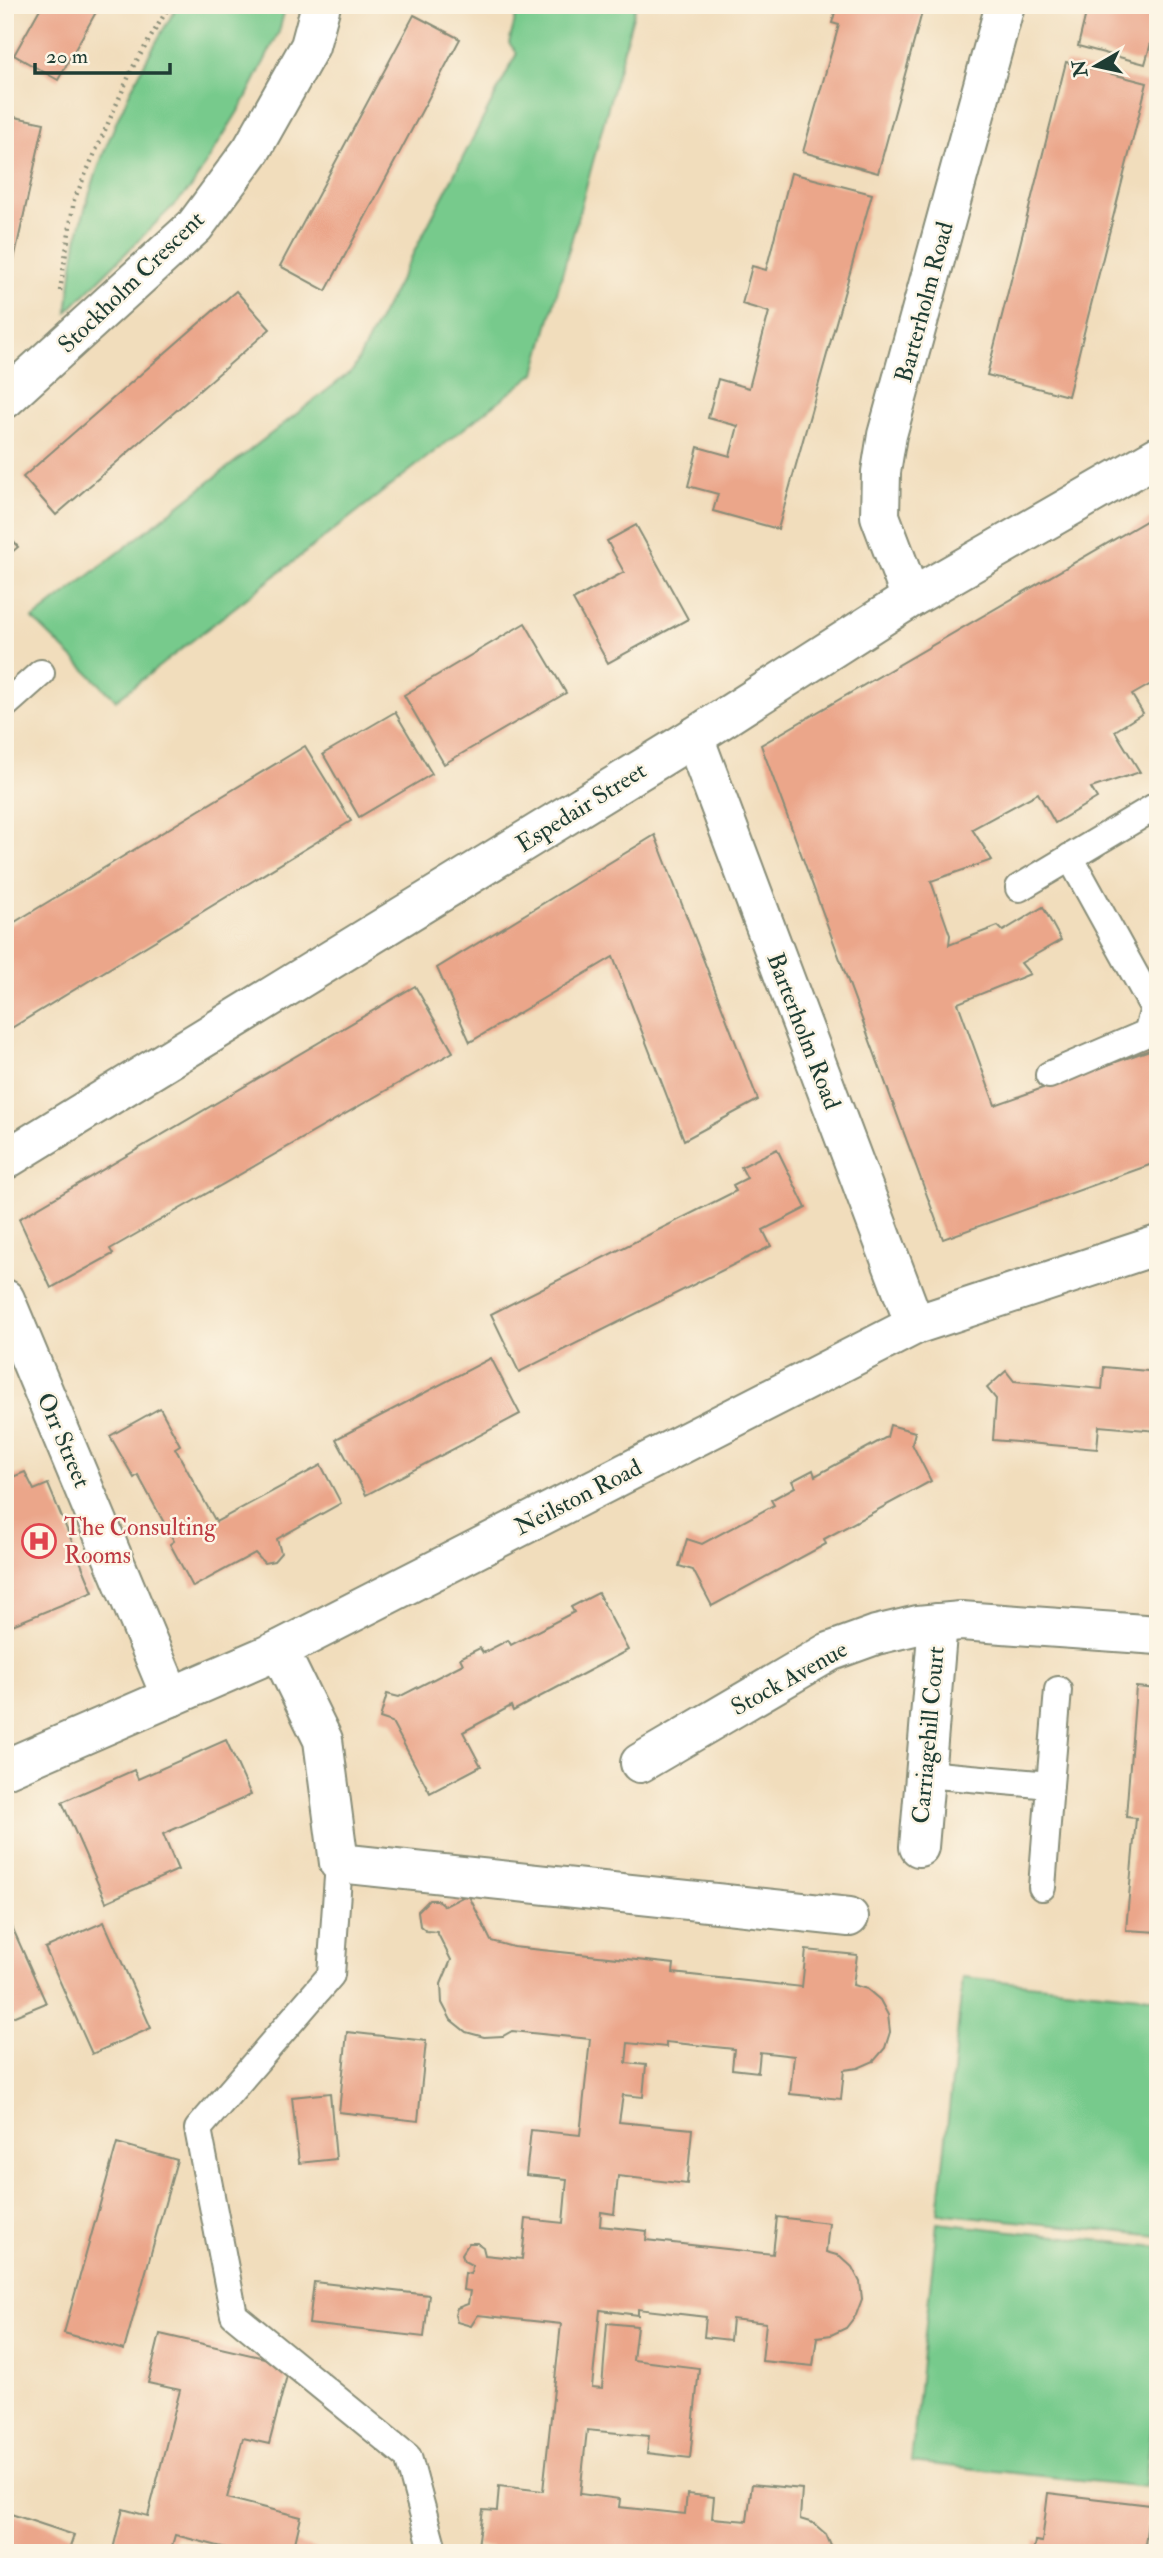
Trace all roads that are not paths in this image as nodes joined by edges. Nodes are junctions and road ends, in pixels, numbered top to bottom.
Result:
1 (321, 5) edge
2 (1005, 5) edge
3 (5, 399) edge
4 (1158, 456) edge
5 (912, 598) junction
6 (41, 673) dead end
7 (5, 705) edge
8 (694, 737) junction
9 (1158, 805) edge
10 (1070, 857) junction
11 (1019, 888) dead end
12 (1049, 1075) dead end
13 (7, 1154) edge
14 (1158, 1245) edge
15 (5, 1299) edge
16 (915, 1325) junction
17 (938, 1623) junction
18 (1158, 1635) edge
19 (279, 1650) junction
20 (1058, 1690) dead end
21 (172, 1697) junction
22 (640, 1763) dead end
23 (5, 1769) edge
24 (925, 1774) junction
25 (1050, 1785) junction
26 (919, 1847) dead end
27 (339, 1863) junction
28 (1042, 1887) dead end
29 (849, 1917) dead end
30 (434, 2553) edge

1 - 3 street, Stockholm Crescent
2 - 5 street, Barterholm Road
4 - 5 street, Espedair Street
5 - 8 street, Espedair Street
6 - 7 lane
8 - 13 street, Espedair Street
8 - 16 street, Barterholm Road
9 - 10 lane
10 - 11 lane
10 - 12 lane
14 - 16 street, Neilston Road
15 - 21 street, Orr Street
16 - 19 street, Neilston Road
17 - 18 street, Stock Avenue
17 - 22 street, Stock Avenue
17 - 24 street, Carriagehill Court
19 - 21 street, Neilston Road
19 - 27 street
20 - 25 lane
21 - 23 street, Neilston Road
24 - 25 lane
24 - 26 street, Carriagehill Court
25 - 28 lane
27 - 29 street
27 - 30 lane

